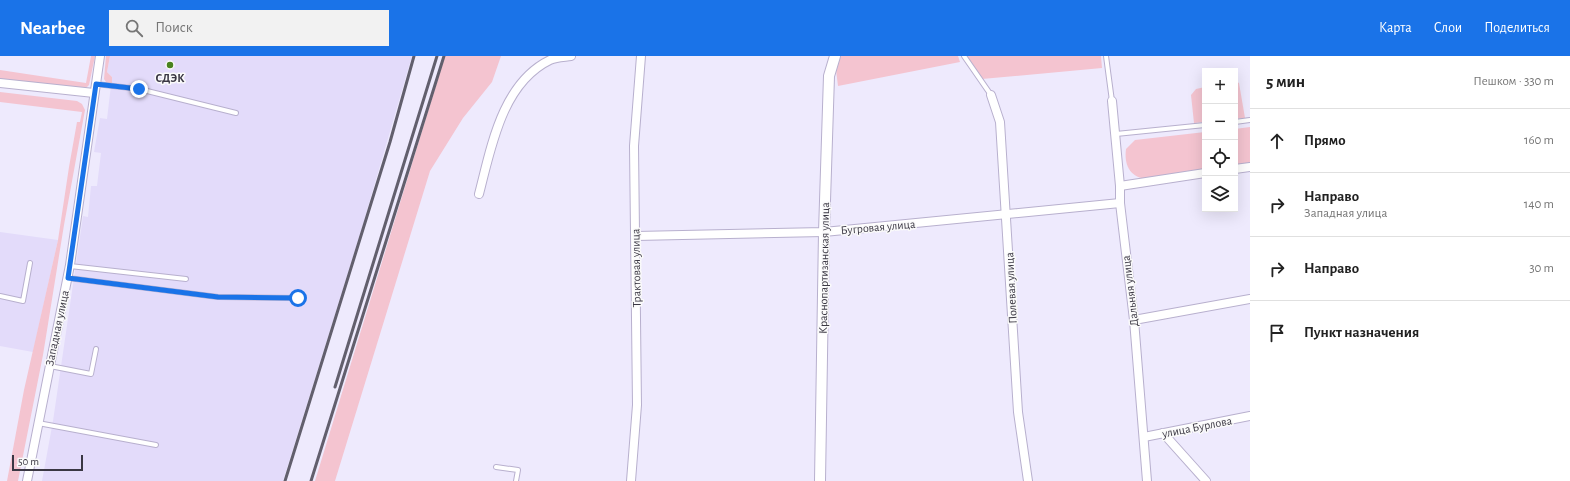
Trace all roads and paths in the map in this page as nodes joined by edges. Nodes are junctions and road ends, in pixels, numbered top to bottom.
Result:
1 (100, 56) edge
2 (571, 56) edge
3 (641, 56) edge
4 (835, 56) edge
5 (964, 56) edge
6 (1106, 56) edge
7 (0, 83) edge
8 (96, 84) junction
9 (94, 93) junction
10 (991, 95) joint
11 (1112, 101) joint
12 (236, 113) dead end
13 (1250, 120) edge
14 (1238, 122) edge
15 (1202, 125) edge
16 (1116, 134) junction
17 (1250, 167) edge
18 (1238, 169) edge
19 (1202, 173) edge
20 (1120, 186) junction
21 (479, 194) dead end
22 (1120, 203) junction
23 (1007, 215) junction
24 (824, 232) junction
25 (636, 236) junction
26 (30, 263) dead end
27 (70, 266) junction
28 (68, 278) junction
29 (186, 279) dead end
30 (0, 296) edge
31 (298, 298) dead end
32 (1250, 299) edge
33 (1134, 320) junction
34 (96, 349) dead end
35 (49, 366) junction
36 (1250, 416) edge
37 (38, 423) junction
38 (1163, 434) junction
39 (1144, 437) junction
40 (156, 445) dead end
41 (496, 467) dead end
42 (27, 481) edge
43 (516, 481) edge
44 (631, 481) edge
45 (820, 481) edge
46 (1028, 481) edge
47 (1147, 481) edge
48 (1206, 481) edge

1 - 8 street, Западная улица
2 - 21 street
3 - 25 street, Трактовая улица
4 - 24 street, Краснопартизанская улица
5 - 10 lane
6 - 11 lane
7 - 9 street
8 - 9 street, Западная улица
8 - 12 lane
9 - 27 street, Западная улица
10 - 23 street, Полевая улица
11 - 16 street, Дальняя улица
13 - 14 lane
15 - 16 lane
16 - 20 street, Дальняя улица
17 - 18 street
19 - 20 street
20 - 22 street, Дальняя улица
22 - 23 street, Бугровая улица
22 - 33 street, Дальняя улица
23 - 24 street, Бугровая улица
23 - 46 street, Полевая улица
24 - 25 street, Бугровая улица
24 - 45 street, Краснопартизанская улица
25 - 44 street, Трактовая улица
26 - 30 lane
27 - 28 street, Западная улица
27 - 29 lane
28 - 31 lane
28 - 35 street, Западная улица
32 - 33 street
33 - 39 street, Дальняя улица
34 - 35 lane
35 - 37 street, Западная улица
36 - 38 street, улица Бурлова
37 - 40 lane
37 - 42 street, Западная улица
38 - 39 street, улица Бурлова
38 - 48 street
39 - 47 street, Дальняя улица
41 - 43 lane

